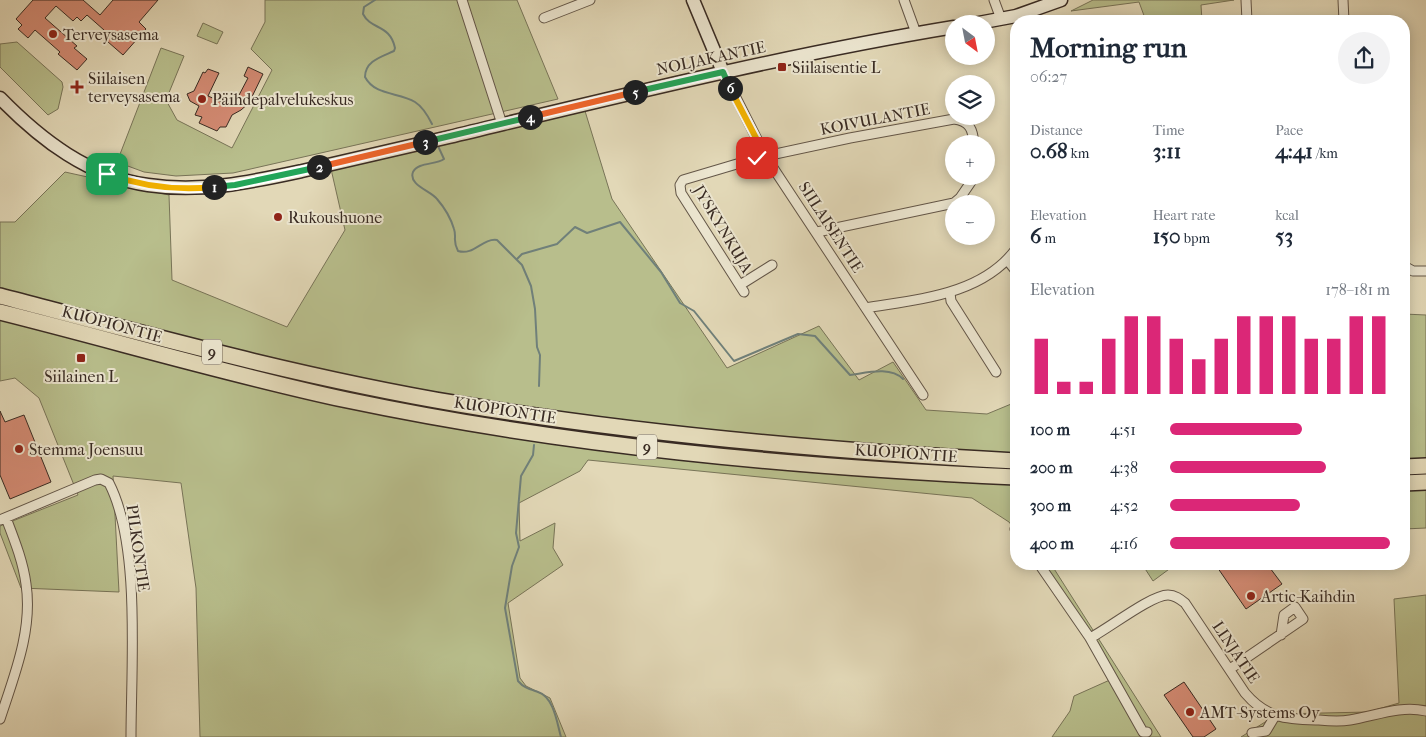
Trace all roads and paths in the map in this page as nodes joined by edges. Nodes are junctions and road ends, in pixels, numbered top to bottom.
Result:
1 (462, 0) edge
2 (590, 0) edge
3 (693, 0) edge
4 (904, 0) edge
5 (994, 0) edge
6 (1061, 0) edge
7 (1246, 0) edge
8 (1343, 0) edge
9 (1024, 15) edge
10 (1247, 15) edge
11 (1344, 15) edge
12 (544, 18) dead end
13 (1010, 18) edge
14 (1001, 19) junction
15 (995, 20) edge
16 (945, 28) edge
17 (916, 33) junction
18 (723, 72) junction
19 (0, 98) edge
20 (502, 124) junction
21 (973, 135) edge
22 (766, 157) junction
23 (683, 180) joint
24 (969, 185) edge
25 (817, 232) junction
26 (1010, 258) edge
27 (1008, 261) junction
28 (1010, 264) edge
29 (772, 265) dead end
30 (1410, 269) edge
31 (1426, 270) edge
32 (950, 293) junction
33 (0, 296) edge
34 (866, 308) junction
35 (0, 312) edge
36 (996, 372) dead end
37 (922, 395) dead end
38 (1010, 461) edge
39 (1426, 466) edge
40 (1410, 467) edge
41 (1010, 477) edge
42 (1410, 482) edge
43 (1426, 482) edge
44 (3, 519) edge
45 (1043, 570) edge
46 (1281, 635) dead end
47 (1090, 638) junction
48 (1230, 669) junction
49 (1426, 711) edge
50 (1275, 716) junction
51 (0, 719) edge
52 (1147, 732) dead end
53 (1252, 733) dead end
54 (131, 737) edge

1 - 20 street
2 - 12 street
3 - 18 main road
4 - 17 street
5 - 14 street
6 - 9 main road
7 - 10 street
8 - 11 street
13 - 14 main road
14 - 15 main road
16 - 17 main road, NOLJAKANTIE
17 - 18 main road, NOLJAKANTIE
18 - 20 main road, NOLJAKANTIE
18 - 22 street, SIILAISENTIE
19 - 20 main road, NOLJAKANTIE
21 - 22 street, KOIVULANTIE
22 - 23 street, KOIVULANTIE
22 - 25 street, SIILAISENTIE
23 - 29 street, JYSKYNKUJA
24 - 25 street
25 - 34 street, SIILAISENTIE
26 - 27 street
27 - 28 street
27 - 32 street
30 - 31 street
32 - 34 street
32 - 36 street
33 - 38 highway, KUOPIONTIE / 9
34 - 37 street, SIILAISENTIE
35 - 41 highway, KUOPIONTIE / 9
39 - 40 highway
42 - 43 highway
44 - 51 street
44 - 54 street, PILKONTIE
45 - 47 street
46 - 48 street
47 - 48 street, LINJATIE
47 - 52 street
48 - 50 street, LINJATIE
49 - 50 street, LINJATIE
50 - 53 street

